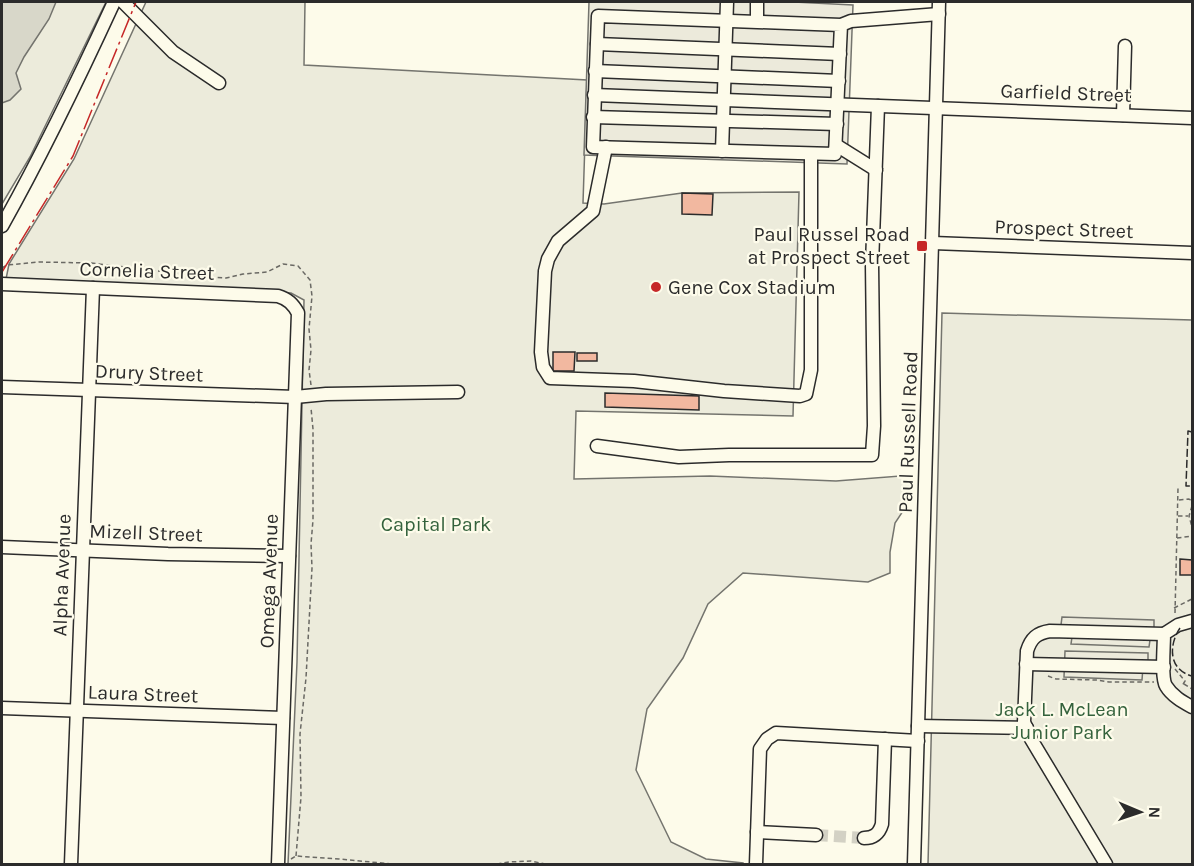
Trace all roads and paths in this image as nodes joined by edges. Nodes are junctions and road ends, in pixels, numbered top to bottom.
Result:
1 (114, 2) edge
2 (123, 2) edge
3 (727, 2) edge
4 (757, 2) edge
5 (939, 8) edge
6 (726, 20) junction
7 (756, 21) junction
8 (841, 25) junction
9 (597, 44) junction
10 (1125, 45) dead end
11 (725, 49) junction
12 (840, 54) junction
13 (595, 71) junction
14 (724, 76) junction
15 (839, 81) junction
16 (219, 83) dead end
17 (594, 95) junction
18 (723, 99) junction
19 (838, 104) junction
20 (878, 106) junction
21 (937, 108) junction
22 (1123, 115) junction
23 (593, 117) junction
24 (1192, 118) edge
25 (723, 121) junction
26 (837, 124) junction
27 (836, 145) junction
28 (606, 147) junction
29 (722, 151) junction
30 (811, 154) junction
31 (876, 170) junction
32 (2, 226) edge
33 (933, 243) junction
34 (1192, 254) edge
35 (2, 268) edge
36 (2, 284) edge
37 (93, 288) junction
38 (289, 301) joint
39 (2, 387) edge
40 (89, 390) junction
41 (458, 392) dead end
42 (310, 396) junction
43 (295, 397) junction
44 (597, 446) dead end
45 (1178, 488) dead end
46 (1178, 500) junction
47 (1192, 501) edge
48 (1192, 506) edge
49 (1177, 516) junction
50 (1189, 516) junction
51 (1192, 526) edge
52 (1192, 536) edge
53 (1177, 538) junction
54 (2, 547) edge
55 (82, 550) junction
56 (289, 556) junction
57 (1192, 599) edge
58 (1192, 621) edge
59 (1164, 634) junction
60 (1026, 664) junction
61 (1169, 667) junction
62 (1047, 675) dead end
63 (1158, 682) dead end
64 (1184, 684) junction
65 (1192, 689) edge
66 (1175, 696) junction
67 (1015, 706) dead end
68 (1192, 707) edge
69 (2, 708) edge
70 (77, 711) junction
71 (1001, 717) dead end
72 (283, 718) junction
73 (918, 726) junction
74 (1026, 728) junction
75 (885, 739) junction
76 (918, 741) junction
77 (757, 832) junction
78 (816, 835) tunnel mouth
79 (864, 838) dead end
80 (71, 864) edge
81 (278, 864) edge
82 (392, 864) edge
83 (422, 864) edge
84 (431, 864) edge
85 (497, 864) edge
86 (568, 864) edge
87 (756, 864) edge
88 (914, 864) edge
89 (1107, 864) edge

1 - 32 street
2 - 16 street
3 - 6 street
4 - 7 street
5 - 8 street
5 - 21 street, Paul Russell Road
6 - 7 street
6 - 9 street
6 - 11 street
7 - 8 street
8 - 12 street
9 - 11 street
9 - 13 street
10 - 22 street
11 - 12 street
11 - 14 street
12 - 15 street
13 - 14 street
13 - 17 street
14 - 15 street
14 - 18 street
15 - 19 street
17 - 18 street, Garfield Street
17 - 23 street
18 - 19 street, Garfield Street
18 - 25 street
19 - 20 street, Garfield Street
19 - 26 street
20 - 21 street, Garfield Street
20 - 31 street
21 - 22 street, Garfield Street
21 - 33 street, Paul Russell Road
22 - 24 street, Garfield Street
23 - 25 street
23 - 28 street
25 - 26 street
25 - 29 street
26 - 27 street
27 - 30 street
27 - 31 street
28 - 29 street
28 - 30 street
29 - 30 street
31 - 44 street
33 - 34 street, Prospect Street
33 - 73 street, Paul Russell Road
35 - 42 path
36 - 37 street, Cornelia Street
37 - 38 street, Cornelia Street
37 - 40 street, Alpha Avenue
38 - 43 street, Omega Avenue
39 - 40 street, Drury Street
40 - 43 street, Drury Street
40 - 55 street, Alpha Avenue
41 - 42 street, Drury Street
42 - 43 street, Drury Street
42 - 82 path
43 - 56 street, Omega Avenue
45 - 46 path
46 - 47 path
46 - 49 path
48 - 50 path
49 - 50 path
49 - 53 path
50 - 51 path
52 - 53 path
53 - 57 path
54 - 55 street, Mizell Street
55 - 56 street, Mizell Street
55 - 70 street, Alpha Avenue
56 - 72 street, Omega Avenue
58 - 59 street
59 - 60 street
59 - 61 street
60 - 61 street
60 - 74 street
61 - 64 path
61 - 66 street
62 - 63 path
64 - 65 path
64 - 66 path
66 - 68 street
67 - 71 path
69 - 70 street, Laura Street
70 - 72 street, Laura Street
70 - 80 street, Alpha Avenue
72 - 81 street, Omega Avenue
73 - 74 street
73 - 76 street, Paul Russell Road
74 - 89 street
75 - 76 street
75 - 77 street
75 - 79 street
76 - 88 street, Paul Russell Road
77 - 78 street
77 - 87 street
83 - 84 path
85 - 86 path

